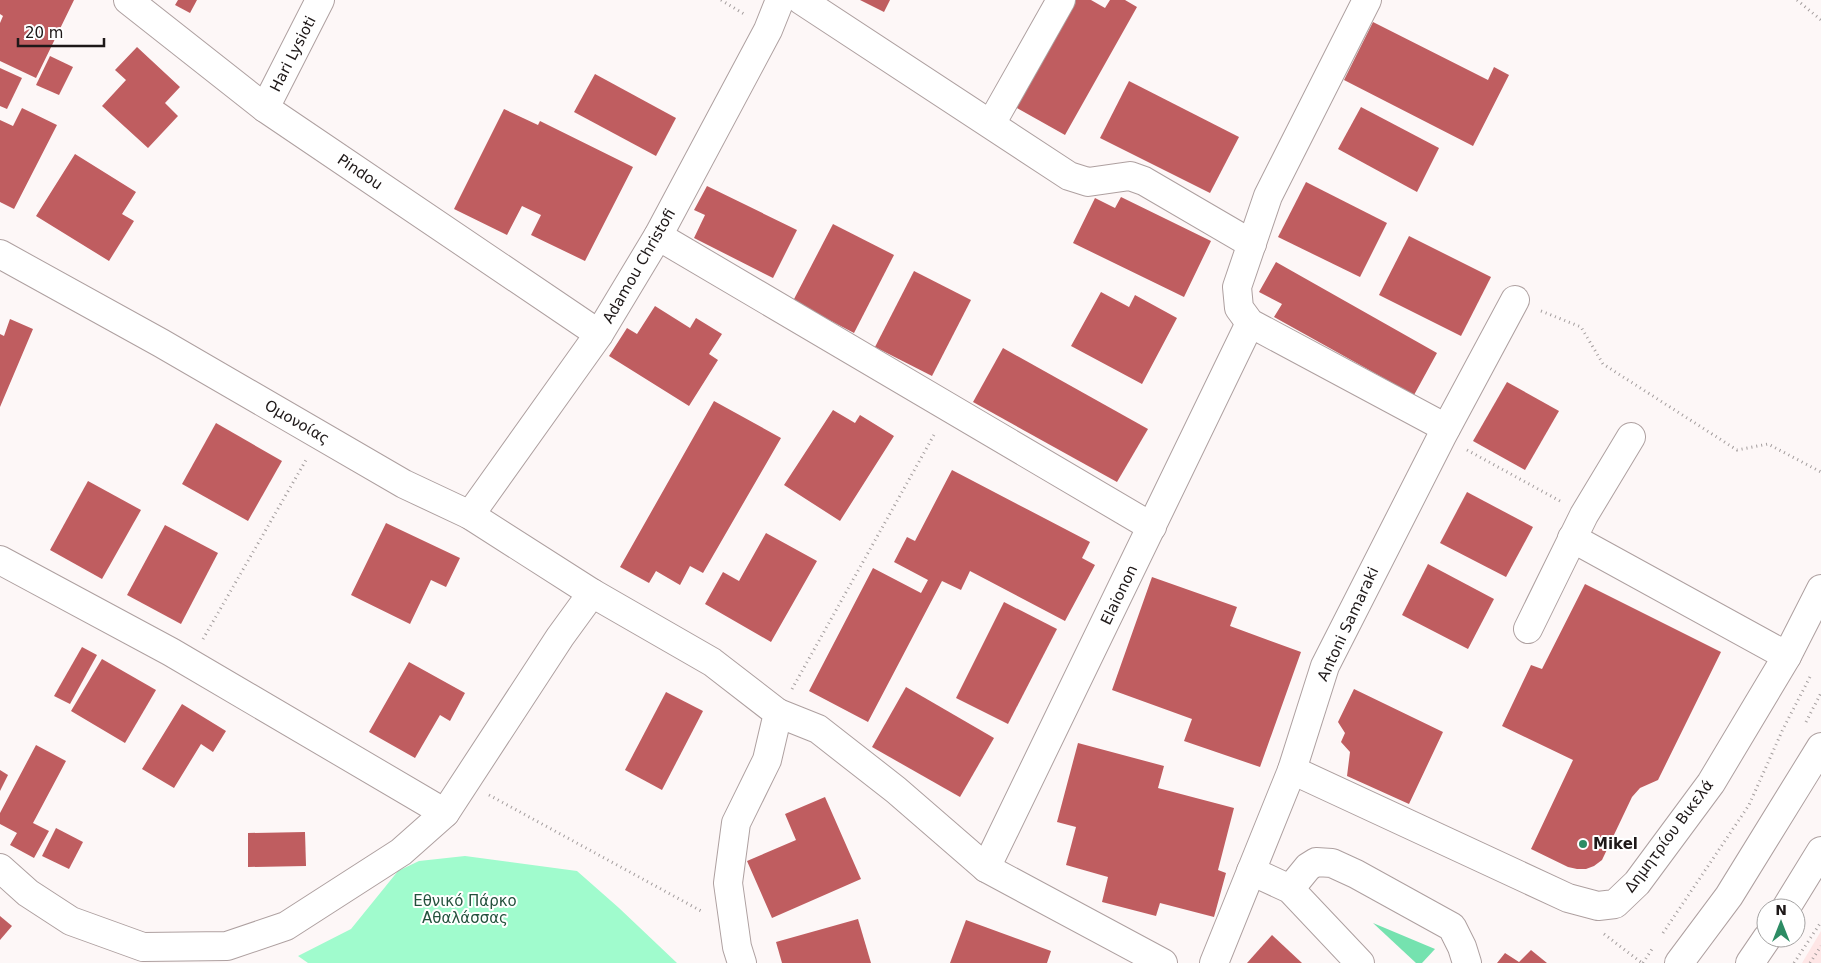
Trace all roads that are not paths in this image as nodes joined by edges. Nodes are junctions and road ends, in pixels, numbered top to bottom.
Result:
1 (128, 0) edge
2 (320, 0) edge
3 (780, 0) edge
4 (801, 0) edge
5 (1061, 0) edge
6 (1367, 0) edge
7 (265, 108) junction
8 (991, 124) junction
9 (658, 236) junction
10 (1252, 244) junction
11 (0, 254) edge
12 (1515, 300) road end
13 (1250, 323) junction
14 (599, 334) junction
15 (1444, 432) junction
16 (1631, 437) dead end
17 (470, 515) junction
18 (1578, 526) junction
19 (1152, 527) junction
20 (0, 560) edge
21 (1821, 589) edge
22 (592, 593) junction
23 (1528, 630) dead end
24 (1787, 656) junction
25 (778, 713) junction
26 (1821, 747) edge
27 (1292, 770) junction
28 (445, 813) junction
29 (1821, 851) edge
30 (0, 868) edge
31 (986, 868) junction
32 (1251, 871) junction
33 (1290, 889) junction
34 (1792, 898) edge
35 (1760, 948) edge
36 (141, 955) edge
37 (742, 963) edge
38 (1164, 963) edge
39 (1214, 963) edge
40 (1360, 963) edge
41 (1467, 963) edge
42 (1679, 963) edge
43 (1750, 963) edge

1 - 7 street, Pindou
2 - 7 street, Hari Lysioti
3 - 9 street, Adamou Christofi
4 - 8 street
5 - 8 street
6 - 10 street
7 - 14 street, Pindou
8 - 10 street
9 - 14 street, Adamou Christofi
9 - 19 street
10 - 13 street
11 - 17 street, Ομονοίας
12 - 15 street, Antoni Samaraki
13 - 15 street
13 - 19 street, Elaionon
14 - 17 street, Adamou Christofi
15 - 27 street, Antoni Samaraki
16 - 18 street
17 - 22 street, Ομονοίας
18 - 23 street
18 - 24 street
19 - 31 street, Elaionon
20 - 28 street
21 - 24 street, Δημητρίου Βικελά
22 - 25 street, Ομονοίας
22 - 28 street
24 - 27 street, Δημητρίου Βικελά
25 - 31 street, Ομονοίας
25 - 37 street
26 - 42 street
27 - 32 street, Antoni Samaraki
28 - 36 street
29 - 34 street
30 - 36 street
31 - 38 street, Ομονοίας
32 - 33 street
32 - 39 street, Antoni Samaraki
33 - 40 street
33 - 41 street
35 - 43 street

